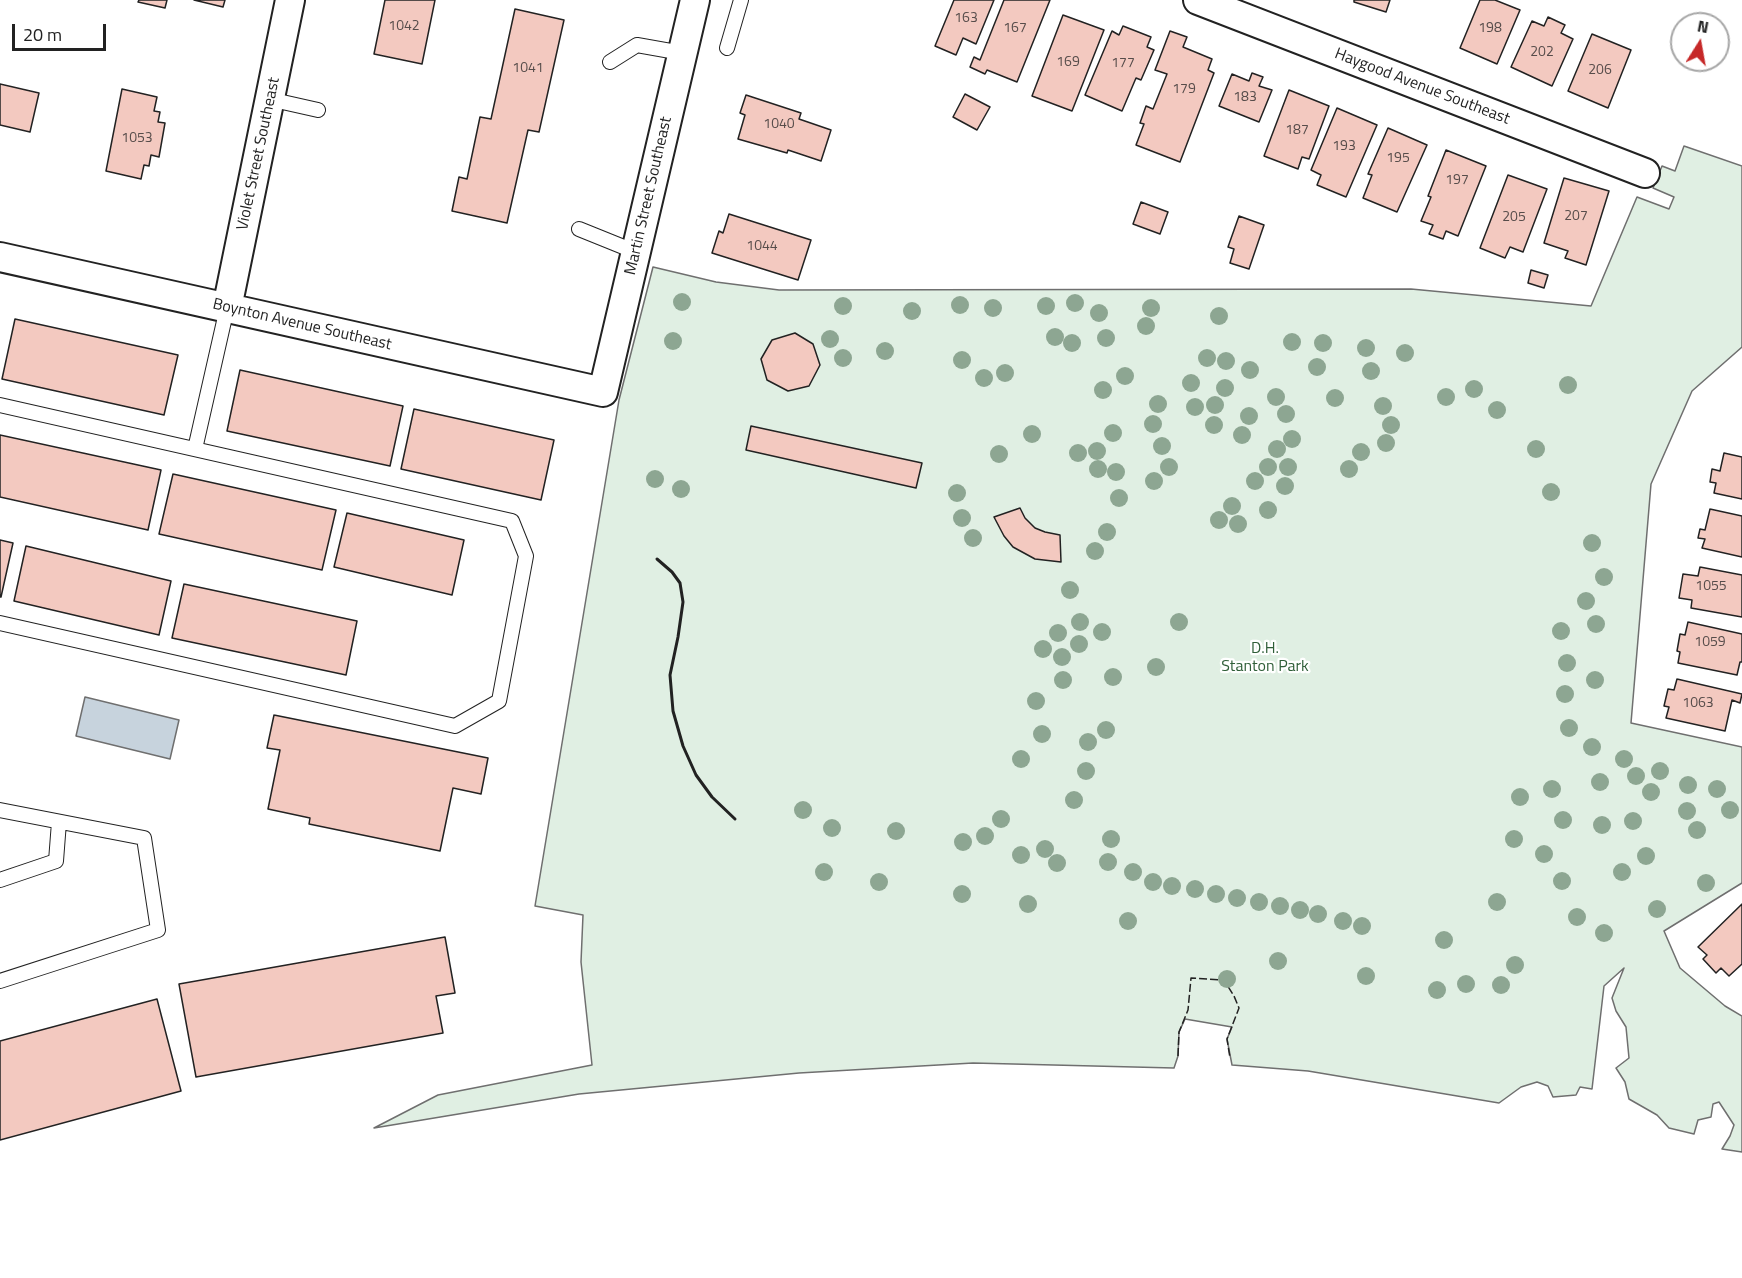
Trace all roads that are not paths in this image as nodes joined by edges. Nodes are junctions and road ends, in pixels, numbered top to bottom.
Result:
1 (290, 0) edge
2 (695, 0) edge
3 (741, 0) edge
4 (1198, 0) edge
5 (727, 48) dead end
6 (682, 53) junction
7 (610, 62) dead end
8 (269, 99) junction
9 (318, 110) dead end
10 (1645, 173) dead end
11 (579, 229) dead end
12 (636, 252) junction
13 (0, 258) edge
14 (226, 308) junction
15 (603, 392) joint
16 (0, 405) edge
17 (195, 449) junction
18 (0, 623) edge
19 (0, 810) edge
20 (59, 822) junction
21 (0, 880) edge
22 (0, 981) edge

1 - 8 street, Violet Street Southeast
2 - 6 street, Martin Street Southeast
3 - 5 lane
4 - 10 street, Haygood Avenue Southeast
6 - 7 lane
6 - 12 street, Martin Street Southeast
8 - 9 lane
8 - 14 street, Violet Street Southeast
11 - 12 lane
12 - 15 street, Martin Street Southeast
13 - 14 street, Boynton Avenue Southeast
14 - 15 street, Boynton Avenue Southeast
14 - 17 lane
16 - 17 lane
17 - 18 lane
19 - 20 lane
20 - 21 lane
20 - 22 lane

